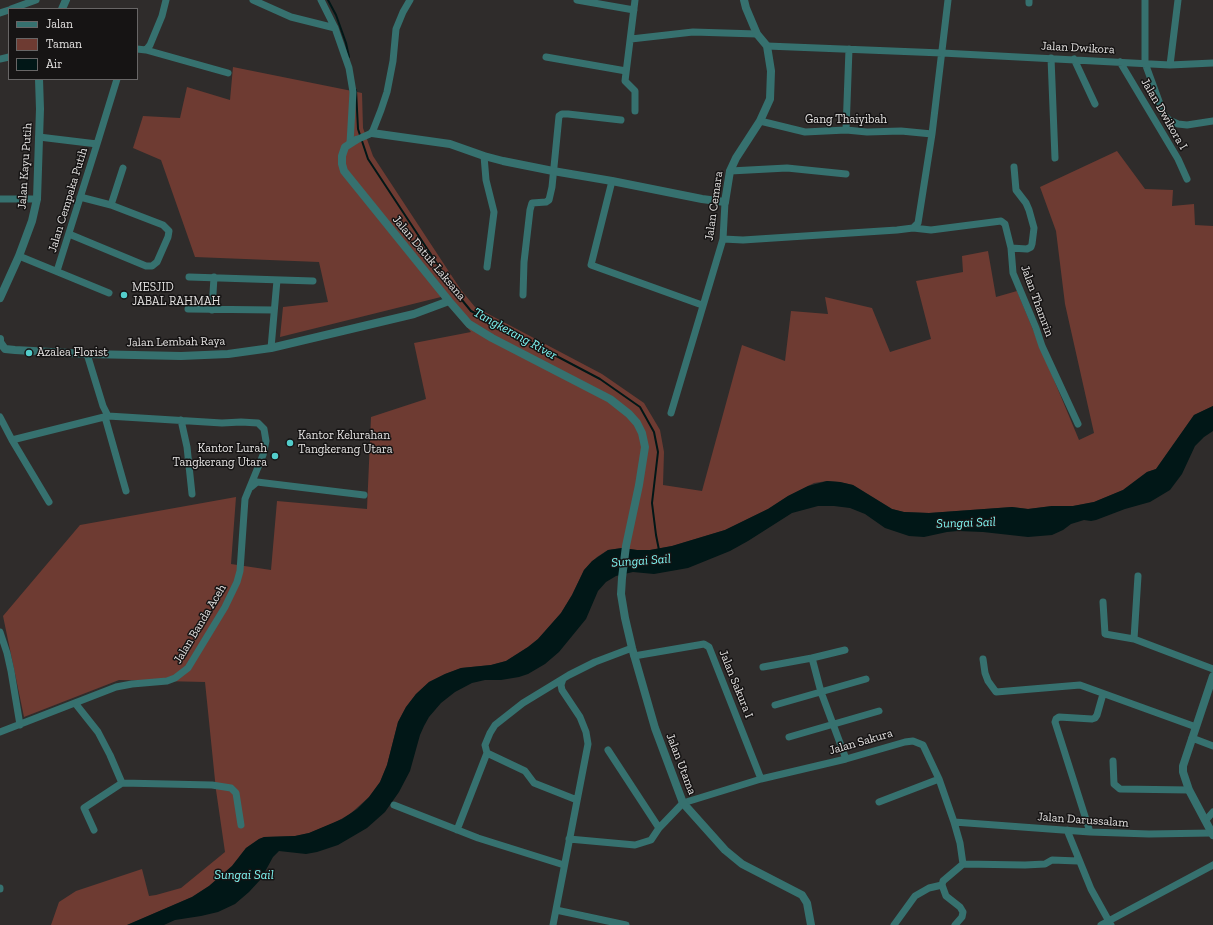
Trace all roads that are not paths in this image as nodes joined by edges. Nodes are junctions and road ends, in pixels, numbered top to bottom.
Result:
1 (36, 0) edge
2 (166, 0) edge
3 (253, 0) edge
4 (321, 0) edge
5 (410, 0) edge
6 (577, 0) edge
7 (635, 0) edge
8 (744, 0) edge
9 (948, 0) edge
10 (1145, 0) edge
11 (1178, 0) edge
12 (13, 8) edge
13 (634, 10) junction
14 (335, 28) junction
15 (757, 34) junction
16 (631, 39) junction
17 (767, 46) junction
18 (138, 49) edge
19 (849, 49) junction
20 (146, 50) junction
21 (942, 53) junction
22 (546, 57) dead end
23 (1051, 58) junction
24 (1074, 59) junction
25 (1120, 62) junction
26 (1145, 63) junction
27 (1213, 63) edge
28 (1170, 65) junction
29 (626, 71) junction
30 (228, 72) dead end
31 (39, 80) edge
32 (117, 80) edge
33 (1096, 104) dead end
34 (635, 111) dead end
35 (621, 120) dead end
36 (1213, 121) edge
37 (760, 122) junction
38 (846, 130) junction
39 (371, 133) junction
40 (932, 134) junction
41 (39, 137) junction
42 (353, 141) junction
43 (97, 144) junction
44 (484, 156) junction
45 (1055, 158) dead end
46 (1014, 167) dead end
47 (123, 168) dead end
48 (553, 171) junction
49 (730, 171) junction
50 (846, 174) dead end
51 (1187, 179) dead end
52 (612, 181) junction
53 (80, 197) junction
54 (0, 199) edge
55 (37, 199) junction
56 (725, 202) junction
57 (111, 205) junction
58 (913, 228) junction
59 (69, 234) junction
60 (723, 240) junction
61 (1011, 248) junction
62 (19, 256) junction
63 (487, 267) dead end
64 (57, 272) junction
65 (189, 277) dead end
66 (214, 277) junction
67 (277, 280) junction
68 (313, 281) dead end
69 (109, 293) dead end
70 (1, 294) edge
71 (523, 295) dead end
72 (449, 301) junction
73 (702, 305) junction
74 (188, 309) dead end
75 (212, 310) junction
76 (274, 310) junction
77 (0, 339) edge
78 (271, 348) junction
79 (2, 349) edge
80 (87, 354) junction
81 (671, 414) dead end
82 (107, 416) junction
83 (0, 417) edge
84 (181, 420) junction
85 (1078, 424) dead end
86 (12, 440) junction
87 (250, 488) junction
88 (126, 491) dead end
89 (192, 494) dead end
90 (364, 495) dead end
91 (49, 502) dead end
92 (1138, 576) dead end
93 (622, 578) joint
94 (1102, 602) dead end
95 (0, 632) edge
96 (1134, 639) junction
97 (845, 650) dead end
98 (633, 652) junction
99 (812, 658) junction
100 (983, 659) dead end
101 (763, 667) dead end
102 (1213, 669) edge
103 (1213, 676) edge
104 (563, 679) junction
105 (866, 679) dead end
106 (821, 692) junction
107 (1103, 694) junction
108 (75, 703) junction
109 (774, 705) dead end
110 (879, 711) dead end
111 (833, 724) junction
112 (20, 725) junction
113 (1196, 728) junction
114 (0, 732) edge
115 (789, 737) dead end
116 (1192, 738) junction
117 (1213, 746) edge
118 (608, 750) dead end
119 (487, 753) junction
120 (846, 759) junction
121 (1113, 761) dead end
122 (761, 779) junction
123 (939, 779) junction
124 (122, 783) junction
125 (1189, 790) junction
126 (577, 800) junction
127 (879, 802) dead end
128 (683, 803) junction
129 (394, 805) dead end
130 (1213, 812) edge
131 (1206, 820) junction
132 (954, 822) junction
133 (242, 825) dead end
134 (659, 828) junction
135 (94, 830) dead end
136 (457, 830) junction
137 (1066, 830) junction
138 (1090, 832) junction
139 (1212, 834) edge
140 (569, 839) junction
141 (1078, 861) junction
142 (963, 864) junction
143 (564, 865) junction
144 (1213, 866) edge
145 (942, 886) junction
146 (556, 910) junction
147 (1110, 923) edge
148 (553, 925) edge
149 (626, 925) edge
150 (811, 925) edge
151 (894, 925) edge
152 (955, 925) edge
153 (1101, 925) edge

1 - 12 street
2 - 20 street
3 - 14 street
4 - 14 street
5 - 39 street
6 - 13 street
7 - 13 street
8 - 15 street
9 - 21 street
10 - 26 street
11 - 28 street
13 - 16 street
14 - 42 street
15 - 16 street
15 - 17 street
16 - 29 street
17 - 19 street
17 - 37 street, Jalan Cemara
18 - 20 street
19 - 21 street
19 - 38 street
20 - 30 street
21 - 23 street, Jalan Dwikora
21 - 40 street
22 - 29 street
23 - 24 street, Jalan Dwikora
23 - 45 street
24 - 25 street, Jalan Dwikora
24 - 33 street
25 - 26 street, Jalan Dwikora
25 - 51 street, Jalan Dwikora I
26 - 28 street, Jalan Dwikora
26 - 36 street
27 - 28 street, Jalan Dwikora
29 - 34 street
31 - 41 street, Jalan Kayu Putih
32 - 43 street
35 - 48 street
37 - 38 street, Gang Thaiyibah
37 - 49 street, Jalan Cemara
38 - 40 street, Gang Thaiyibah
39 - 42 street
39 - 44 street
40 - 58 street
41 - 43 street, Jalan Cempaka Putih
41 - 55 street, Jalan Kayu Putih
42 - 72 street, Jalan Datuk Laksana
43 - 53 street, Jalan Cempaka Putih
44 - 48 street
44 - 63 street
46 - 61 street
47 - 57 street
48 - 52 street
48 - 71 street
49 - 50 street
49 - 56 street, Jalan Cemara
52 - 56 street
52 - 73 street
53 - 57 street
53 - 59 street, Jalan Cempaka Putih
54 - 55 street
55 - 62 street, Jalan Kayu Putih
56 - 60 street, Jalan Cemara
57 - 59 street
58 - 60 street, Jalan Thamrin
58 - 61 street, Jalan Thamrin
59 - 64 street, Jalan Cempaka Putih
60 - 73 street, Jalan Cemara
61 - 85 street, Jalan Thamrin
62 - 64 street
62 - 70 street, Jalan Kayu Putih
64 - 69 street
65 - 66 street
66 - 67 street
66 - 75 street
67 - 68 street
67 - 76 street
72 - 78 street, Jalan Lembah Raya
72 - 93 street, Jalan Datuk Laksana
73 - 81 street, Jalan Cemara
74 - 75 street
75 - 76 street
76 - 78 street
77 - 79 street, Jalan Lembah Raya
78 - 80 street, Jalan Lembah Raya
79 - 80 street, Jalan Lembah Raya
80 - 82 street
82 - 84 street, Jalan Banda Aceh
82 - 86 street, Jalan Banda Aceh
82 - 88 street
83 - 86 street
84 - 87 street, Jalan Banda Aceh
84 - 89 street
86 - 91 street
87 - 90 street
87 - 108 street, Jalan Banda Aceh
92 - 96 street
93 - 98 street, Jalan Utama
94 - 96 street
95 - 112 street
96 - 102 street
97 - 99 street
98 - 104 street, Jalan Sakura I
98 - 122 street, Jalan Sakura I
98 - 128 street, Jalan Utama
99 - 101 street
99 - 106 street
100 - 107 street
103 - 113 street
104 - 119 street, Jalan Sakura I
104 - 126 street
105 - 106 street
106 - 109 street
106 - 111 street
107 - 113 street
107 - 138 street
108 - 112 street, Jalan Banda Aceh
108 - 124 street
110 - 111 street
111 - 115 street
111 - 120 street
112 - 114 street, Jalan Banda Aceh
113 - 116 street
116 - 117 street
116 - 125 street
118 - 134 street
119 - 126 street
119 - 136 street, Jalan Sakura I
120 - 122 street, Jalan Sakura
120 - 123 street, Jalan Sakura
121 - 125 street
122 - 128 street, Jalan Sakura
123 - 127 street
123 - 132 street, Jalan Sakura
124 - 133 street
124 - 135 street
125 - 131 street
126 - 140 street
128 - 134 street
128 - 150 street, Jalan Utama
129 - 136 street
130 - 131 street
131 - 139 street
132 - 137 street, Jalan Darussalam
132 - 142 street, Jalan Sakura
134 - 140 street
136 - 143 street
137 - 138 street, Jalan Darussalam
137 - 141 street
138 - 139 street, Jalan Darussalam
140 - 143 street
141 - 142 street
141 - 147 street
142 - 145 street
143 - 146 street
144 - 147 street
145 - 151 street
145 - 152 street
146 - 148 street
146 - 149 street
147 - 153 street

